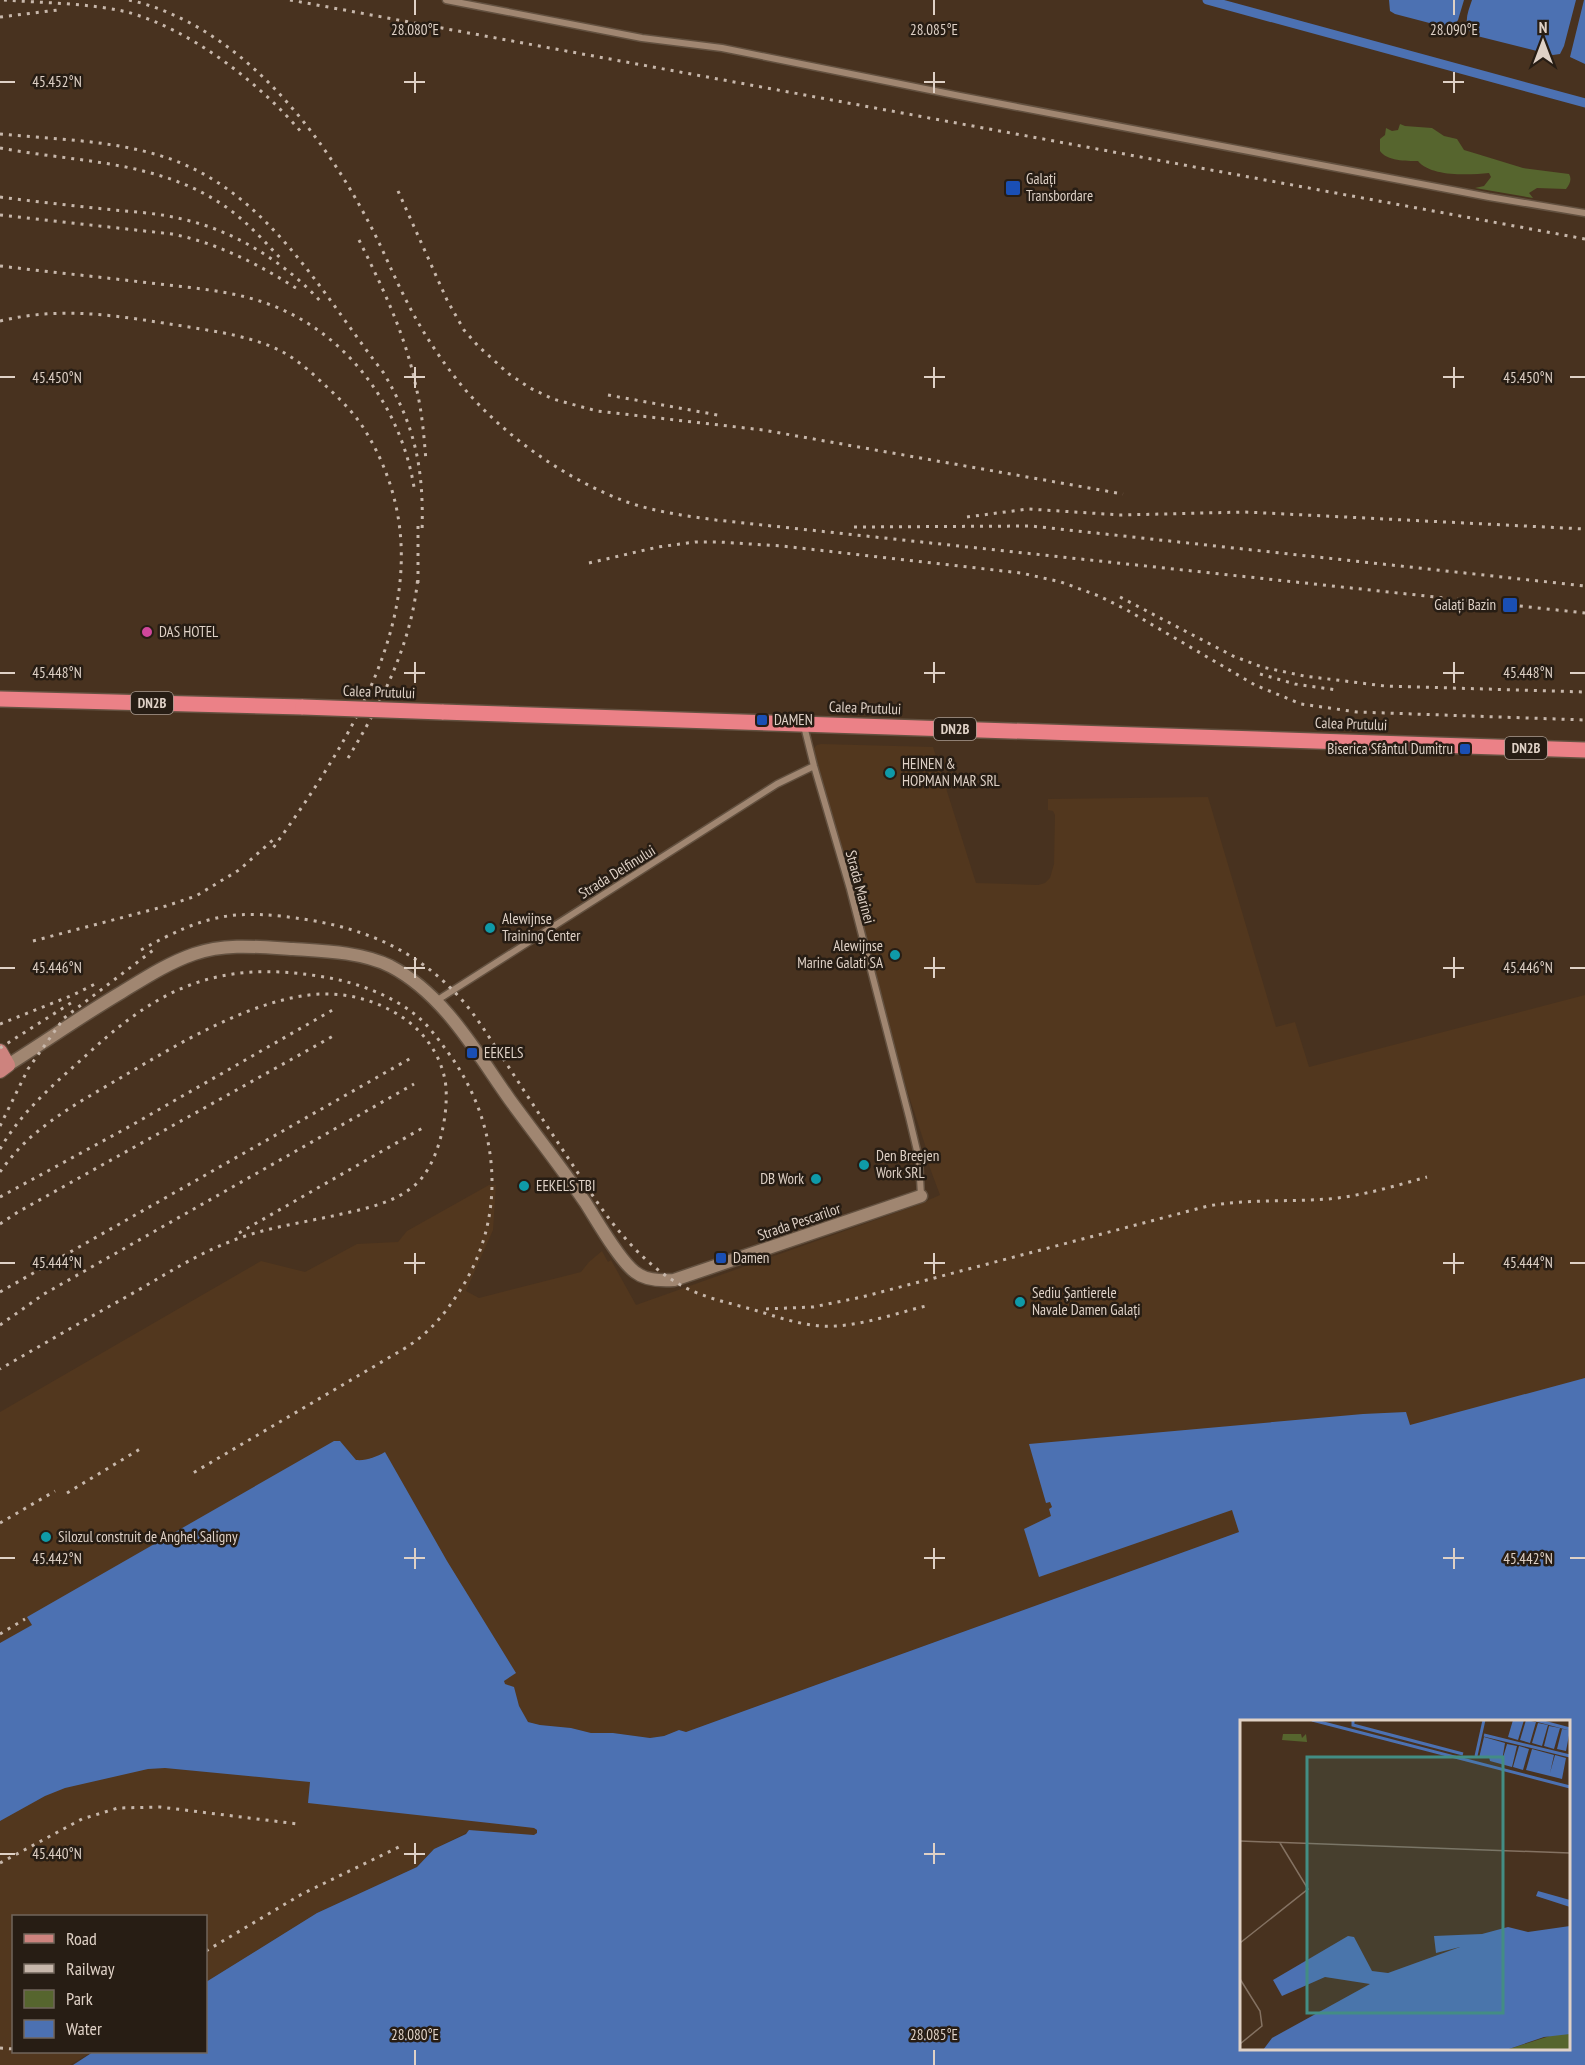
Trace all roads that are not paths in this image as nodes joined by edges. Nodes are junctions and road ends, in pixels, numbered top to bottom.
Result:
1 (446, 0) edge
2 (1585, 213) edge
3 (0, 699) edge
4 (804, 724) junction
5 (1585, 750) edge
6 (814, 766) junction
7 (435, 1001) junction
8 (0, 1051) edge
9 (4, 1068) edge
10 (921, 1196) joint

1 - 2 street
3 - 4 highway, Calea Prutului / DN2B, bridge
4 - 5 highway, Calea Prutului / DN2B
4 - 6 street, Strada Marinei
6 - 7 street, Strada Delfinului
6 - 10 street, Strada Marinei
7 - 9 street
7 - 10 street, Strada Pescarilor
8 - 9 main road

